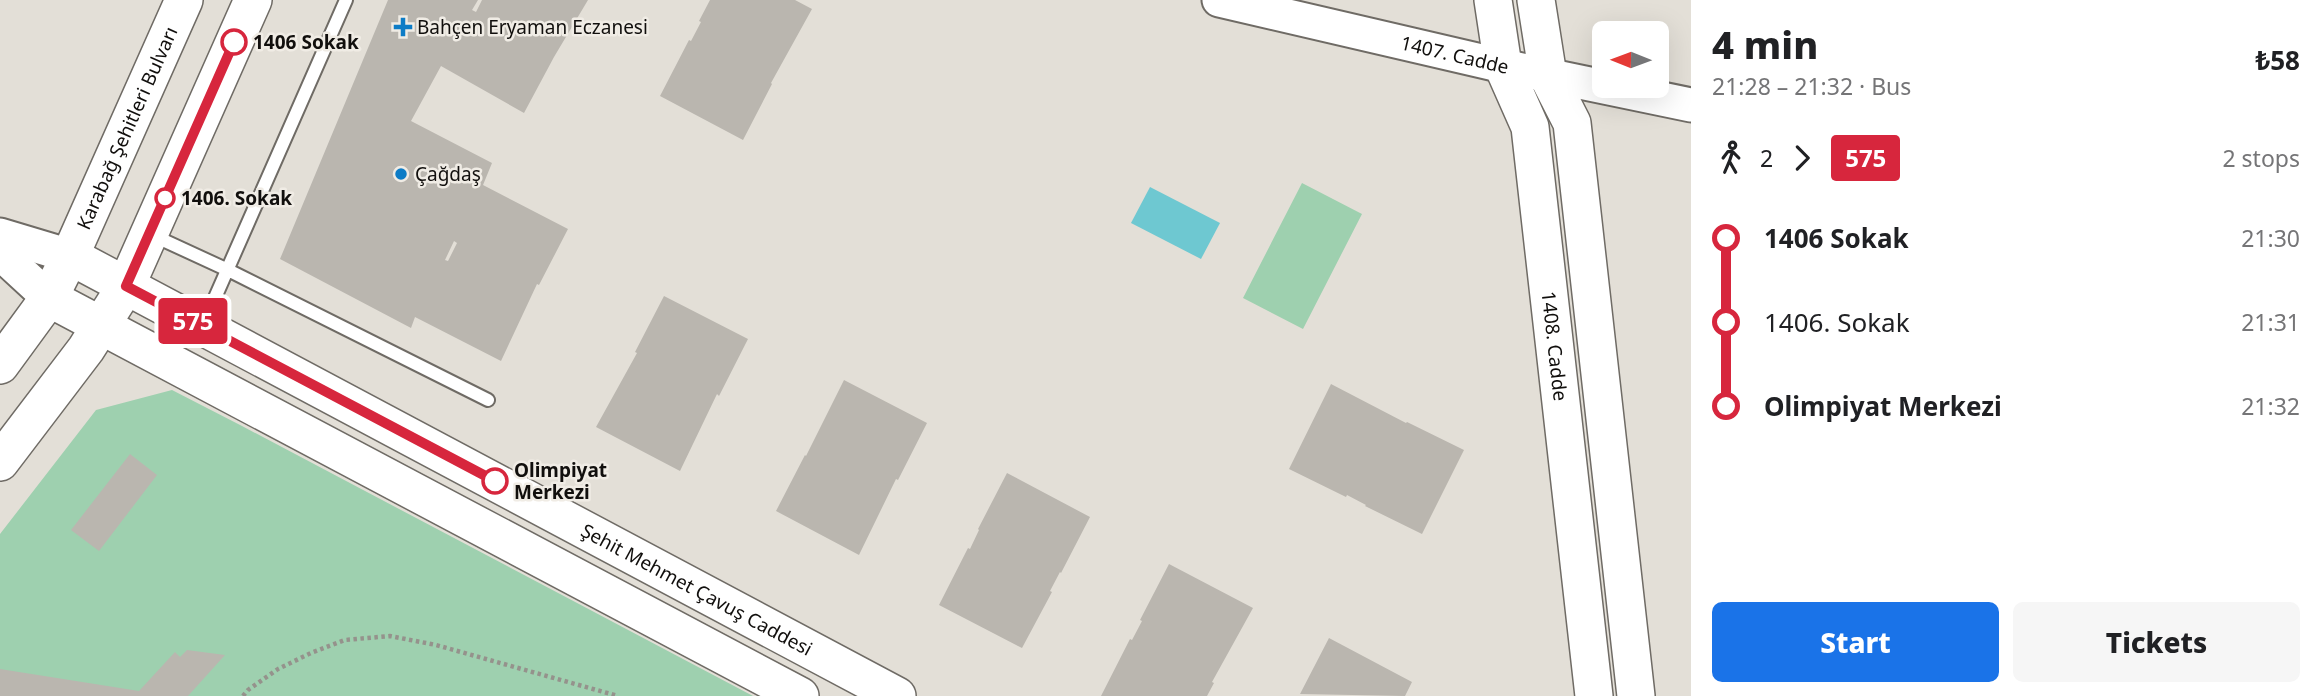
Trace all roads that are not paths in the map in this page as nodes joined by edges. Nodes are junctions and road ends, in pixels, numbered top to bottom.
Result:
1 (184, 0) edge
2 (253, 0) edge
3 (346, 0) edge
4 (1219, 0) edge
5 (1493, 0) edge
6 (1536, 0) edge
7 (1503, 66) junction
8 (1548, 76) junction
9 (1691, 105) edge
10 (149, 234) junction
11 (0, 235) edge
12 (0, 253) edge
13 (70, 256) junction
14 (228, 270) junction
15 (126, 286) junction
16 (48, 298) junction
17 (101, 326) junction
18 (203, 326) junction
19 (0, 365) edge
20 (488, 400) dead end
21 (0, 462) edge
22 (800, 696) edge
23 (897, 696) edge
24 (1594, 696) edge
25 (1636, 696) edge

1 - 13 main road, Karabağ Şehitleri Bulvarı
2 - 10 main road
3 - 14 lane
4 - 7 street, 1407. Cadde
5 - 7 main road, 1408. Cadde
6 - 8 main road
7 - 8 street, 1407. Cadde
7 - 24 main road, 1408. Cadde
8 - 9 street, 1407. Cadde
8 - 25 main road
10 - 14 lane
10 - 15 main road
11 - 13 street
12 - 16 street
13 - 15 main road, Şehit Mehmet Çavuş Caddesi
13 - 16 main road, Karabağ Şehitleri Bulvarı
14 - 18 lane
14 - 20 lane
15 - 17 main road
15 - 18 main road, Şehit Mehmet Çavuş Caddesi
16 - 17 main road
16 - 19 main road, Karabağ Şehitleri Bulvarı
17 - 21 main road
17 - 22 main road
18 - 23 main road, Şehit Mehmet Çavuş Caddesi

